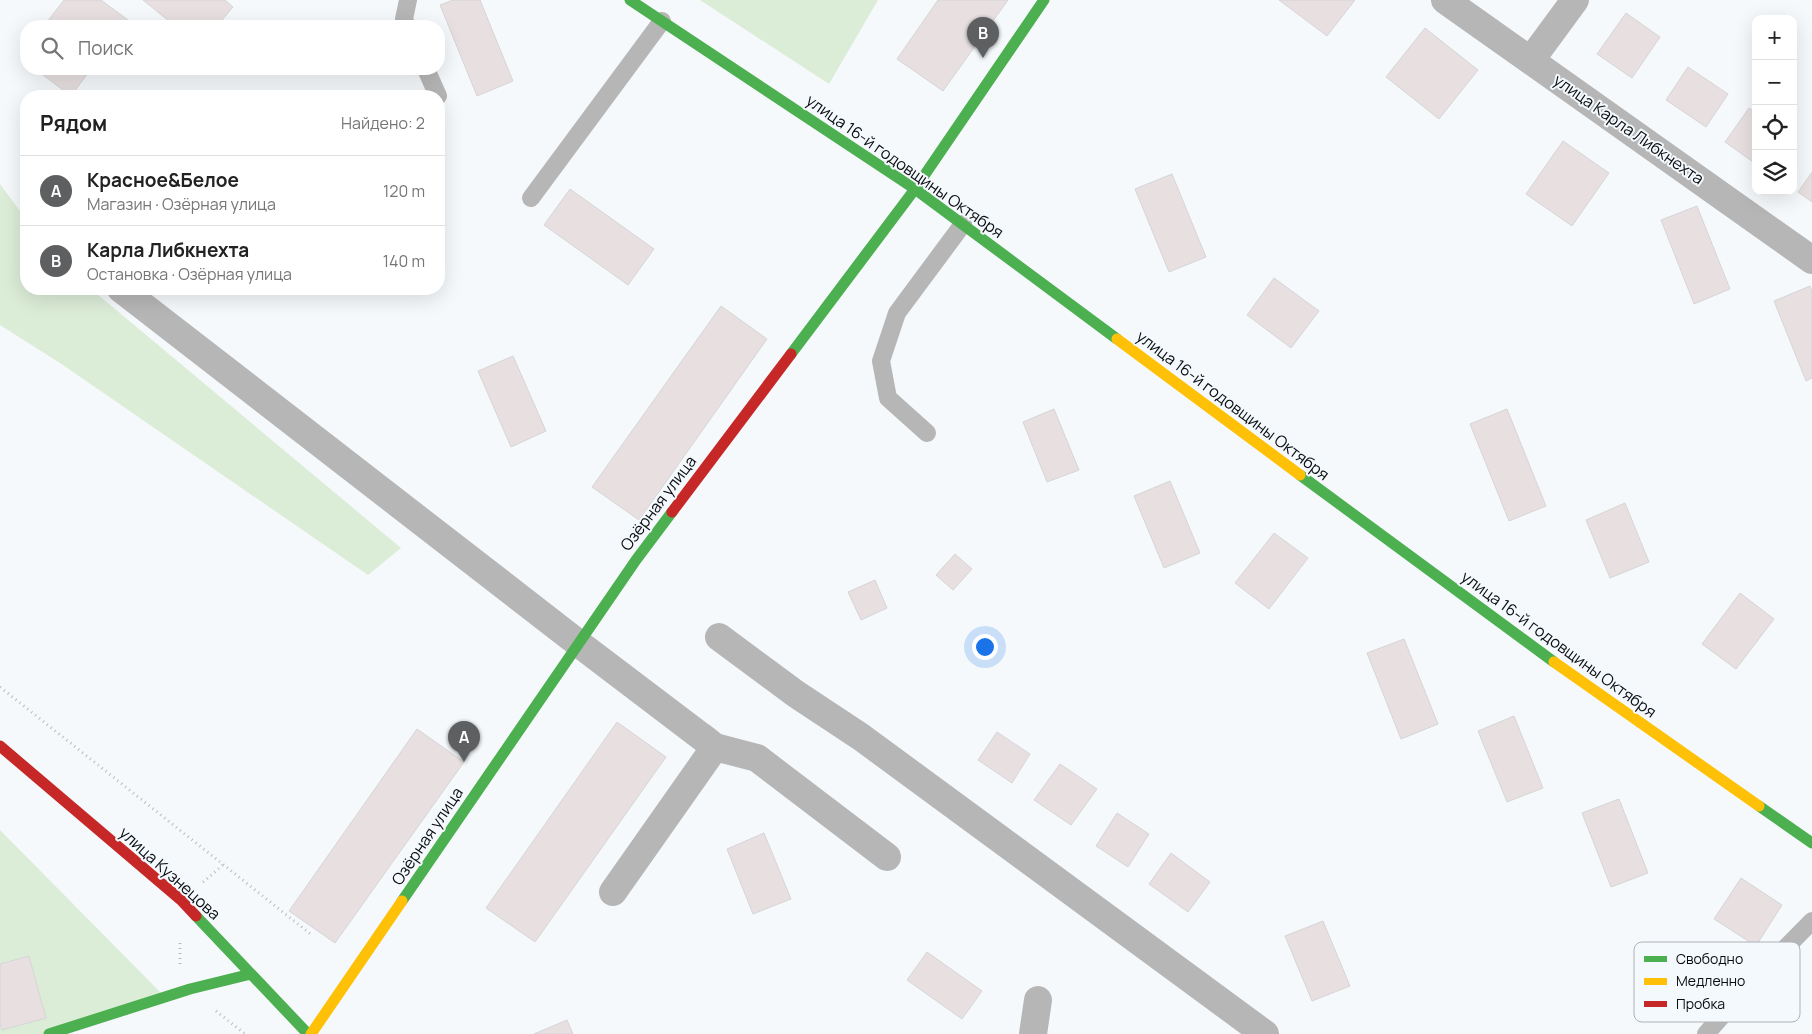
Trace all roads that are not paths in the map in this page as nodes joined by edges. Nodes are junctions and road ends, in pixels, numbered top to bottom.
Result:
1 (408, 0) edge
2 (630, 0) edge
3 (1044, 0) edge
4 (1445, 0) edge
5 (1575, 0) edge
6 (404, 20) edge
7 (662, 21) junction
8 (1531, 60) junction
9 (429, 75) edge
10 (435, 90) edge
11 (915, 189) junction
12 (531, 198) dead end
13 (963, 224) junction
14 (1812, 260) edge
15 (129, 295) edge
16 (927, 433) dead end
17 (719, 637) dead end
18 (578, 643) junction
19 (0, 746) edge
20 (715, 747) junction
21 (1812, 843) edge
22 (887, 857) dead end
23 (613, 892) dead end
24 (1812, 921) edge
25 (1791, 942) edge
26 (251, 974) junction
27 (1038, 1000) dead end
28 (1717, 1022) edge
29 (49, 1034) edge
30 (310, 1034) edge
31 (1033, 1034) edge
32 (1265, 1034) edge
33 (1706, 1034) edge

1 - 6 lane
2 - 7 street, улица 16-й годовщины Октября
3 - 11 street, Озёрная улица
4 - 8 street, улица Карла Либкнехта
5 - 8 street
7 - 11 street, улица 16-й годовщины Октября
7 - 12 lane
8 - 14 street, улица Карла Либкнехта
9 - 10 lane
11 - 13 street, улица 16-й годовщины Октября
11 - 18 street, Озёрная улица
13 - 16 lane
13 - 21 street, улица 16-й годовщины Октября
15 - 18 lane
17 - 32 street
18 - 20 street
18 - 30 street, Озёрная улица
19 - 26 street, улица Кузнецова
20 - 22 street
20 - 23 street
24 - 25 lane
26 - 29 street
26 - 30 street, улица Кузнецова
27 - 31 street
28 - 33 lane

